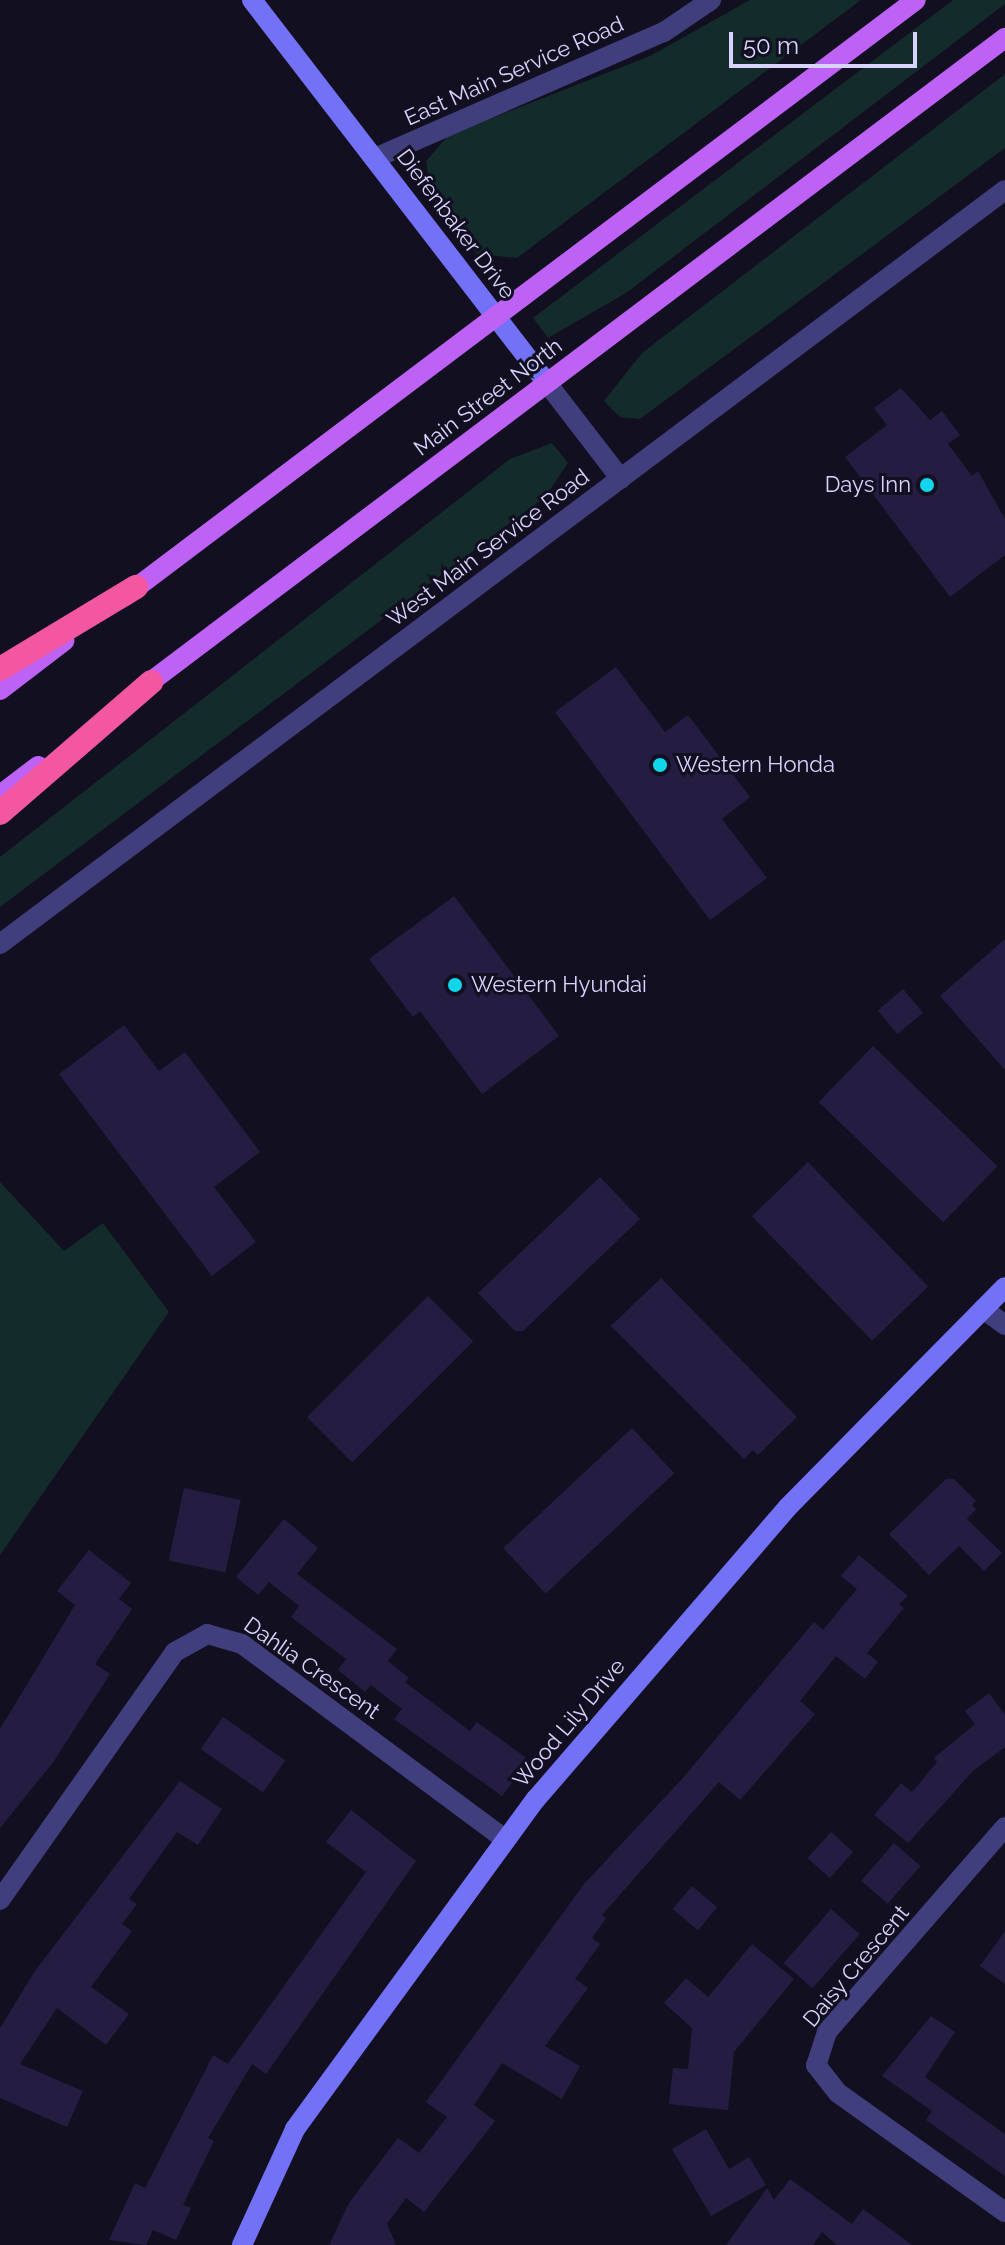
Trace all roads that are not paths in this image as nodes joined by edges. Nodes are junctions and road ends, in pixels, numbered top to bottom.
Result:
1 (252, 0) edge
2 (711, 0) edge
3 (916, 0) edge
4 (1005, 38) edge
5 (375, 158) junction
6 (1005, 190) edge
7 (497, 317) junction
8 (547, 383) junction
9 (621, 479) junction
10 (136, 587) junction
11 (0, 669) edge
12 (151, 682) junction
13 (0, 690) edge
14 (0, 795) edge
15 (0, 813) edge
16 (0, 944) edge
17 (1005, 1287) edge
18 (983, 1309) junction
19 (1005, 1325) edge
20 (1005, 1827) edge
21 (505, 1839) junction
22 (0, 1900) edge
23 (1005, 2212) edge
24 (242, 2245) edge

1 - 5 street, Diefenbaker Drive
2 - 5 street, East Main Service Road
3 - 7 main road
4 - 8 main road, Main Street North
5 - 7 street, Diefenbaker Drive
6 - 9 street, West Main Service Road
7 - 8 street, Diefenbaker Drive
7 - 10 main road
8 - 9 street, Diefenbaker Drive
8 - 12 main road, Main Street North
9 - 16 street, West Main Service Road
10 - 11 highway
10 - 13 main road
12 - 14 main road, Main Street North
12 - 15 highway
17 - 18 street, Wood Lily Drive
18 - 19 street
18 - 21 street, Wood Lily Drive
20 - 23 street, Daisy Crescent
21 - 22 street, Dahlia Crescent
21 - 24 street, Wood Lily Drive

